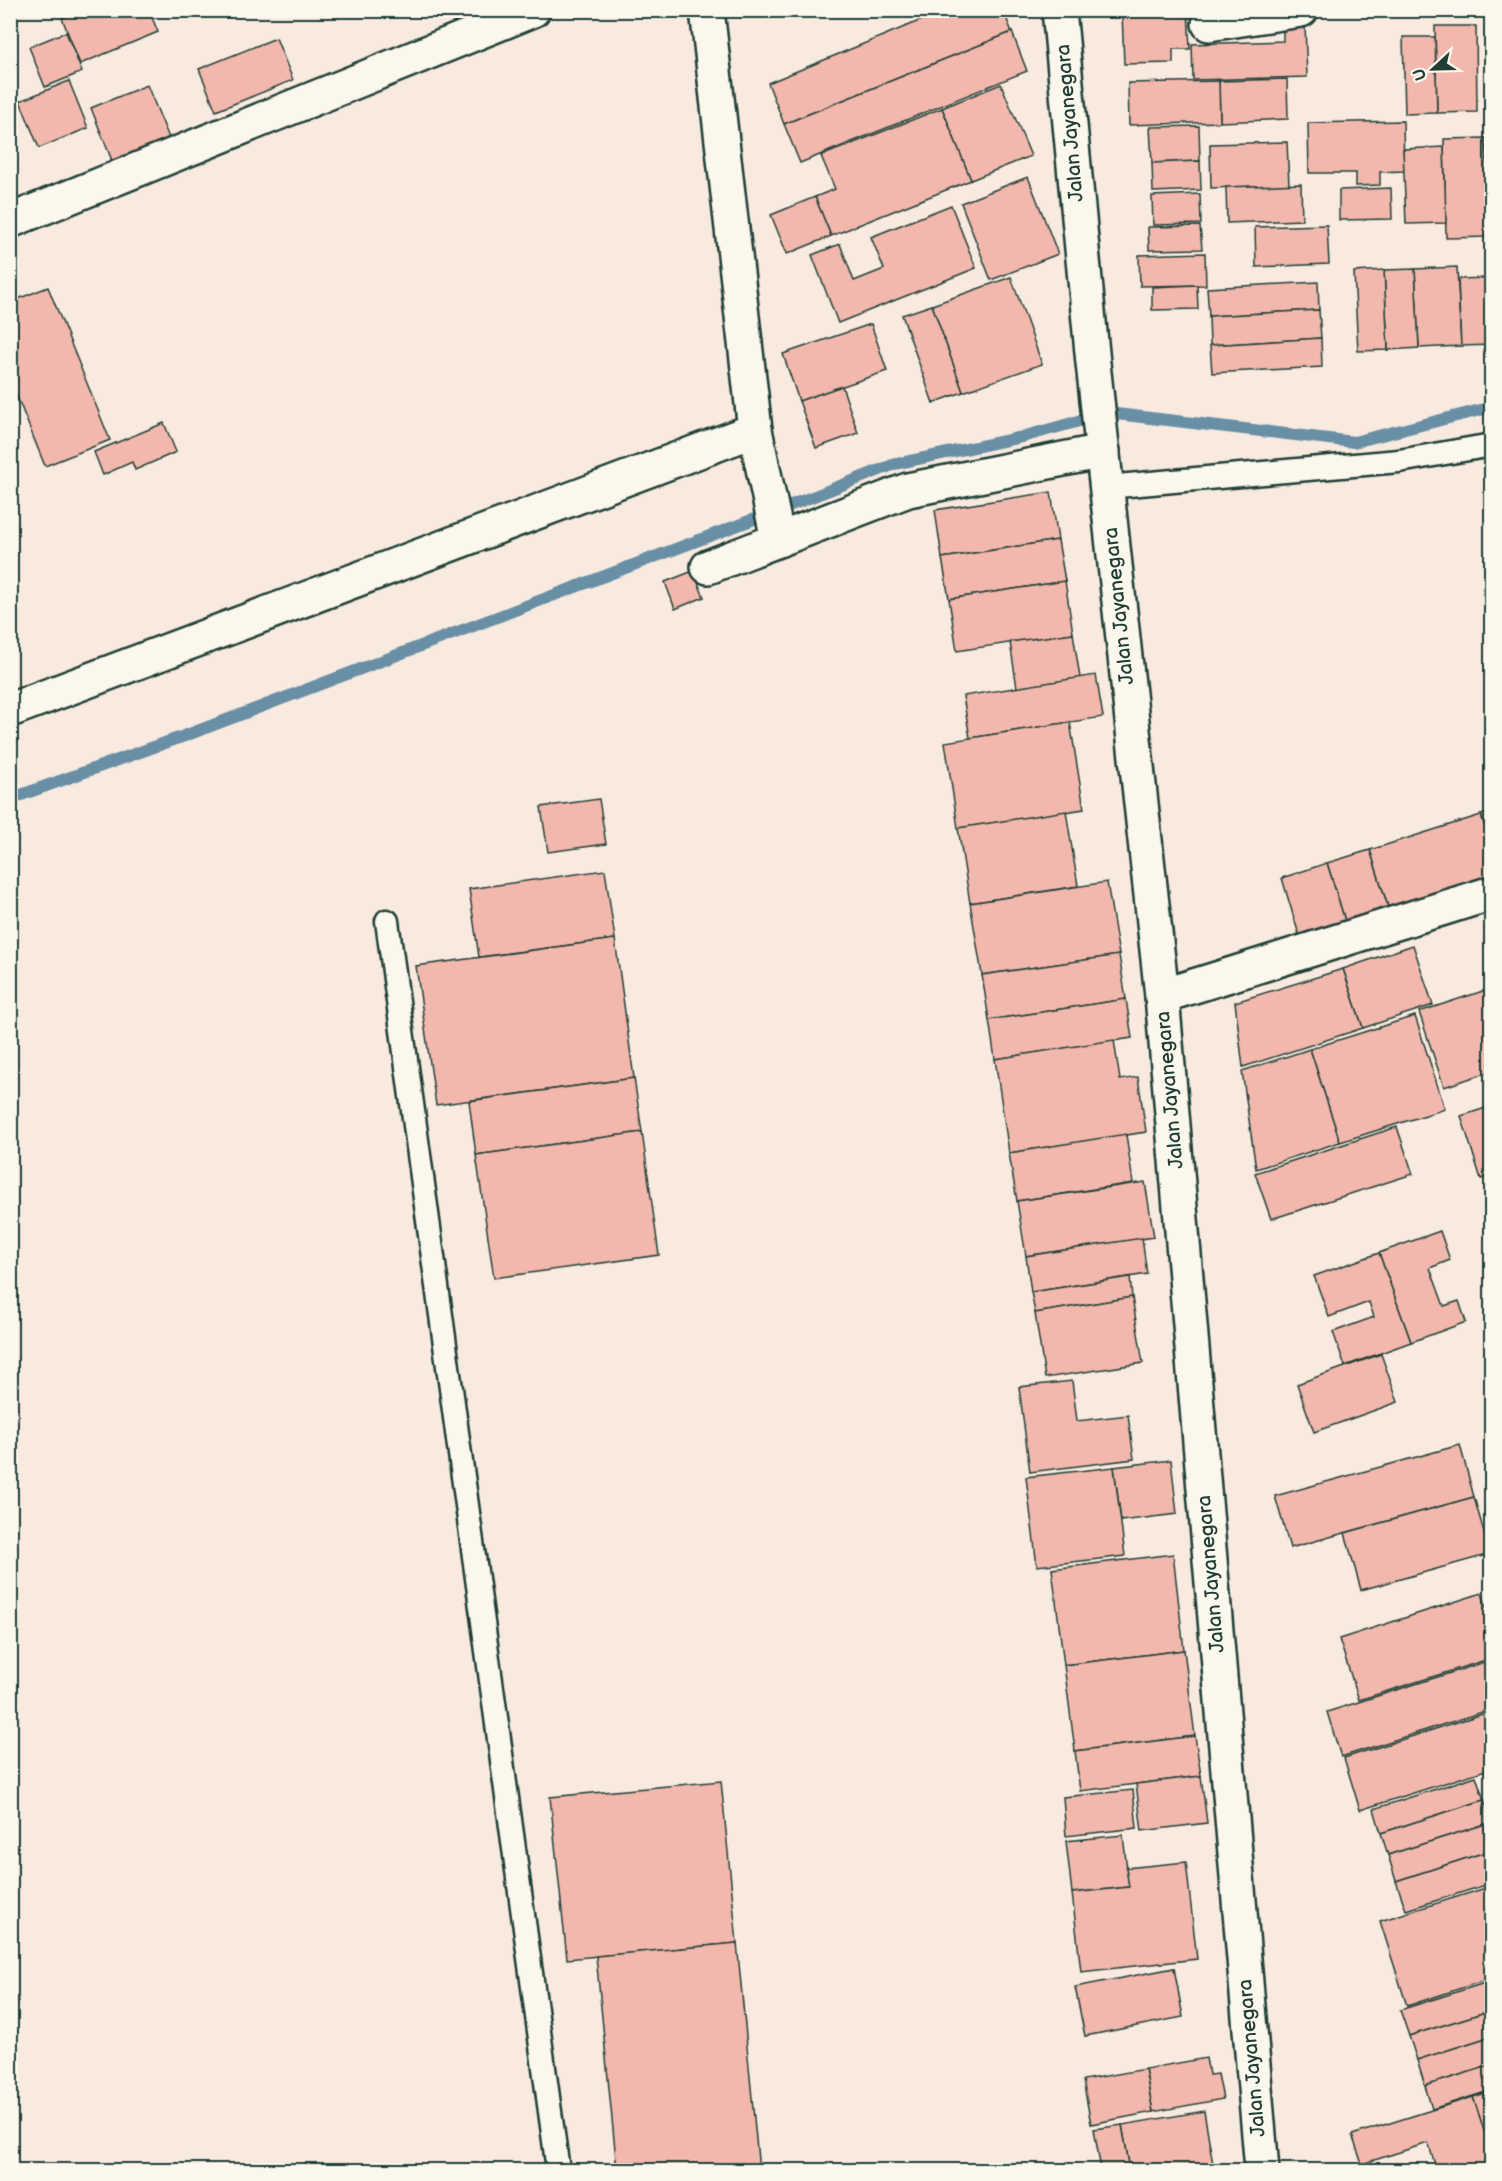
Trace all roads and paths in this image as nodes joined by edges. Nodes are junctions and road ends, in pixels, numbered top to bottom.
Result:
1 (533, 10) edge
2 (707, 10) edge
3 (1059, 10) edge
4 (1301, 10) edge
5 (1209, 24) dead end
6 (10, 221) edge
7 (757, 443) junction
8 (1102, 444) junction
9 (1491, 445) edge
10 (1106, 487) junction
11 (776, 531) junction
12 (708, 567) dead end
13 (10, 710) edge
14 (1491, 893) edge
15 (387, 921) dead end
16 (1162, 996) junction
17 (558, 2170) edge
18 (1262, 2170) edge

1 - 6 street
2 - 7 street
3 - 8 street, Jalan Jayanegara
4 - 5 street
7 - 11 street
7 - 13 street
8 - 10 street, Jalan Jayanegara
8 - 11 street
9 - 10 lane
10 - 16 street, Jalan Jayanegara
11 - 12 street
14 - 16 street
15 - 17 lane
16 - 18 street, Jalan Jayanegara

